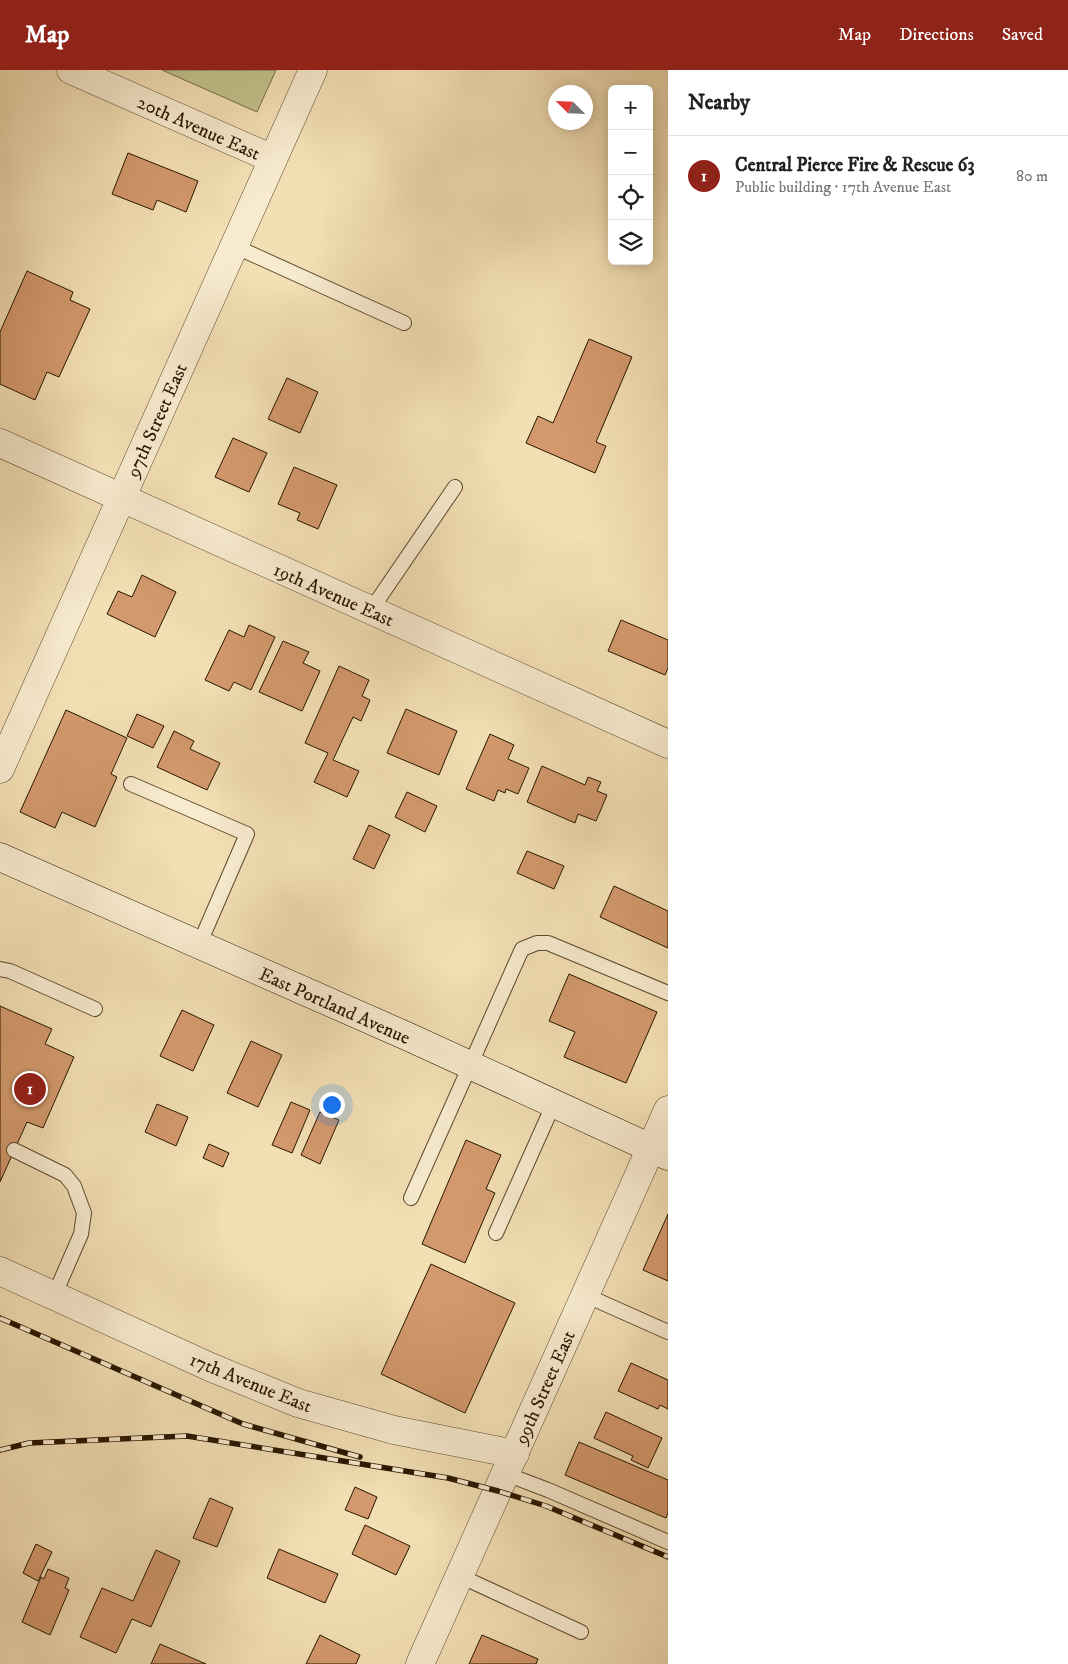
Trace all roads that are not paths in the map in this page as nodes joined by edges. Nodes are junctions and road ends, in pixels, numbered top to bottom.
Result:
1 (71, 70) edge
2 (313, 70) edge
3 (273, 159) junction
4 (234, 246) junction
5 (404, 323) dead end
6 (0, 443) edge
7 (455, 487) dead end
8 (121, 498) junction
9 (371, 610) junction
10 (668, 744) edge
11 (0, 769) edge
12 (131, 784) dead end
13 (0, 857) edge
14 (199, 945) junction
15 (0, 969) edge
16 (668, 993) edge
17 (95, 1009) dead end
18 (471, 1065) junction
19 (554, 1103) junction
20 (668, 1110) edge
21 (14, 1150) dead end
22 (660, 1152) edge
23 (411, 1198) dead end
24 (496, 1233) dead end
25 (0, 1271) edge
26 (585, 1295) junction
27 (54, 1296) junction
28 (668, 1332) edge
29 (510, 1464) junction
30 (668, 1542) edge
31 (460, 1576) junction
32 (581, 1632) dead end
33 (420, 1664) edge

1 - 3 street, 20th Avenue East
2 - 3 street, 97th Street East
3 - 4 street, 97th Street East
4 - 5 lane
4 - 8 street, 97th Street East
6 - 8 street, 19th Avenue East
7 - 9 lane
8 - 9 street, 19th Avenue East
8 - 11 street, 97th Street East
9 - 10 street, 19th Avenue East
12 - 14 lane
13 - 14 street, East Portland Avenue
14 - 18 street, East Portland Avenue
15 - 17 lane
16 - 18 lane
18 - 19 street, East Portland Avenue
18 - 23 lane
19 - 22 street, East Portland Avenue
19 - 24 lane
20 - 22 street, 99th Street East
21 - 27 lane
22 - 26 street, 99th Street East
25 - 27 street, 17th Avenue East
26 - 28 lane
26 - 29 street, 99th Street East
27 - 29 street, 17th Avenue East
29 - 30 lane
29 - 31 street, 99th Street East
31 - 32 lane
31 - 33 street, 99th Street East

